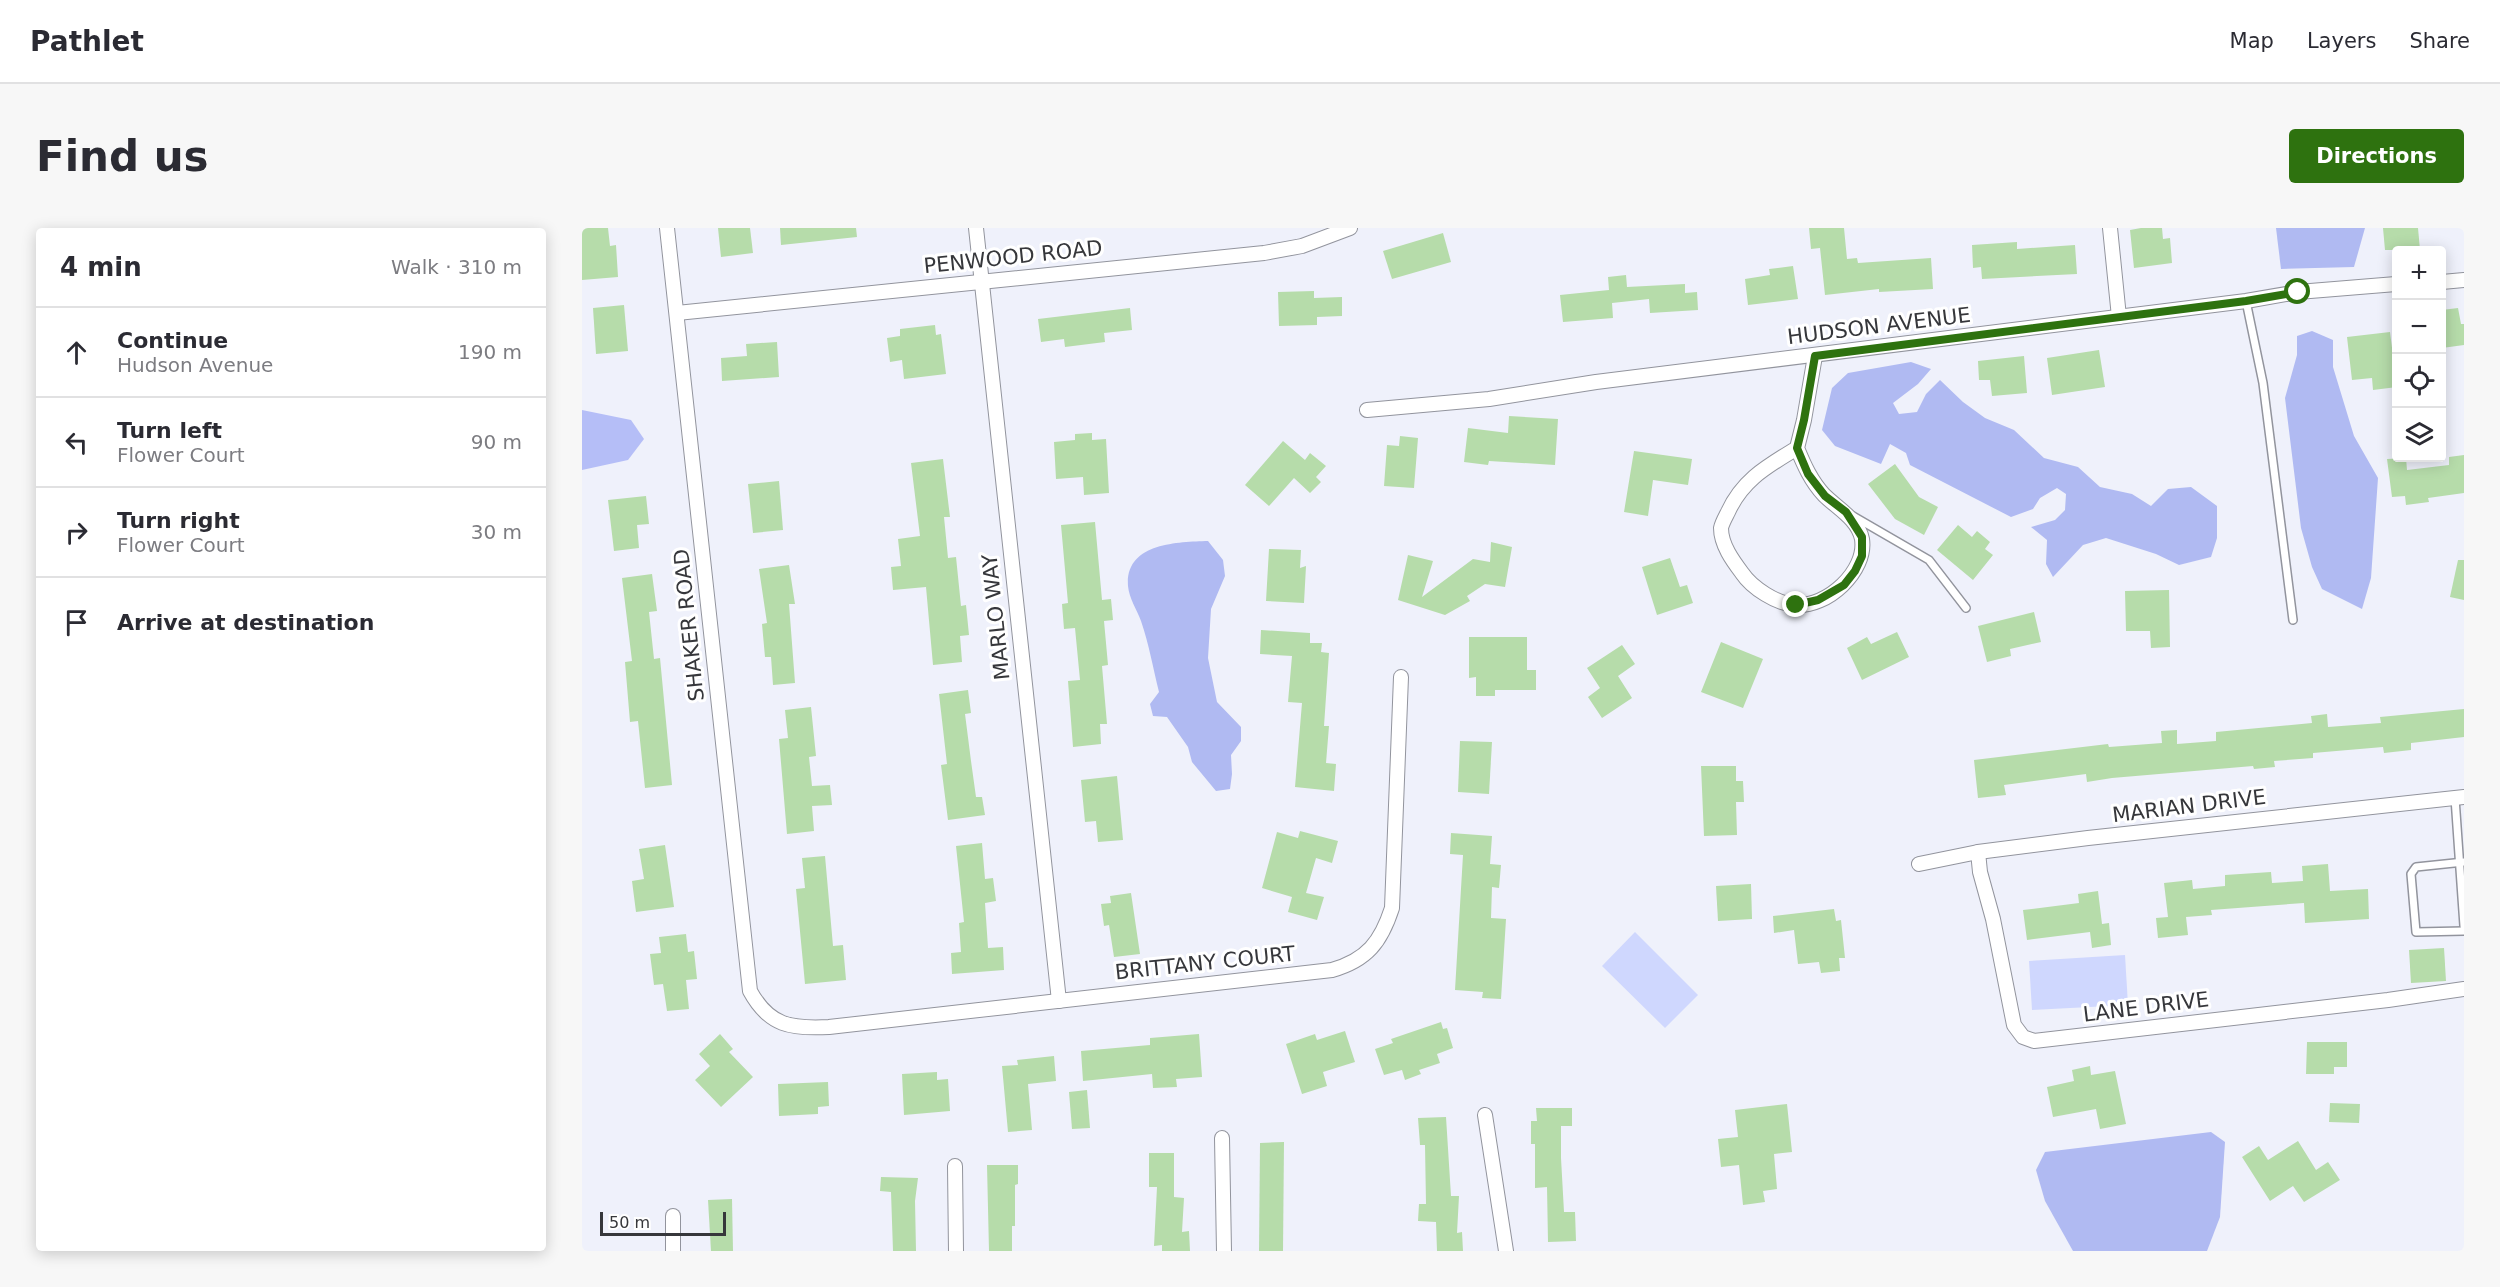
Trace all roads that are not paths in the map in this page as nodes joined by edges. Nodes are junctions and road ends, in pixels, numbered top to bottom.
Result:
1 (667, 228) edge
2 (976, 228) edge
3 (1350, 228) edge
4 (2110, 228) edge
5 (2464, 280) edge
6 (982, 281) junction
7 (2446, 282) edge
8 (2392, 284) edge
9 (2246, 301) junction
10 (677, 313) junction
11 (2119, 317) junction
12 (1815, 356) junction
13 (1367, 411) dead end
14 (1797, 448) junction
15 (1846, 512) junction
16 (1966, 608) dead end
17 (2293, 620) dead end
18 (1401, 677) dead end
19 (2459, 798) edge
20 (1978, 852) junction
21 (2462, 863) edge
22 (1919, 864) dead end
23 (2464, 926) edge
24 (2464, 931) edge
25 (2464, 989) edge
26 (1059, 1001) junction
27 (766, 1013) joint
28 (1485, 1114) dead end
29 (1222, 1138) dead end
30 (955, 1166) dead end
31 (673, 1216) dead end
32 (673, 1251) edge
33 (956, 1251) edge
34 (1224, 1251) edge
35 (1506, 1251) edge

1 - 10 street, SHAKER ROAD
2 - 6 street, MARLO WAY
3 - 6 street, PENWOOD ROAD
4 - 11 street
5 - 7 street
6 - 10 street, PENWOOD ROAD
6 - 26 street, MARLO WAY
8 - 9 street, HUDSON AVENUE
9 - 11 street, HUDSON AVENUE
9 - 17 lane
10 - 27 street, SHAKER ROAD
11 - 12 street, HUDSON AVENUE
12 - 13 street, HUDSON AVENUE
12 - 14 street
14 - 15 street
14 - 15 street
15 - 16 lane
18 - 26 street, BRITTANY COURT
19 - 20 street, MARIAN DRIVE
19 - 21 lane
20 - 22 street, MARIAN DRIVE
20 - 25 street, LANE DRIVE
21 - 23 lane
21 - 24 lane
26 - 27 street, BRITTANY COURT
28 - 35 street
29 - 34 street
30 - 33 street
31 - 32 street

